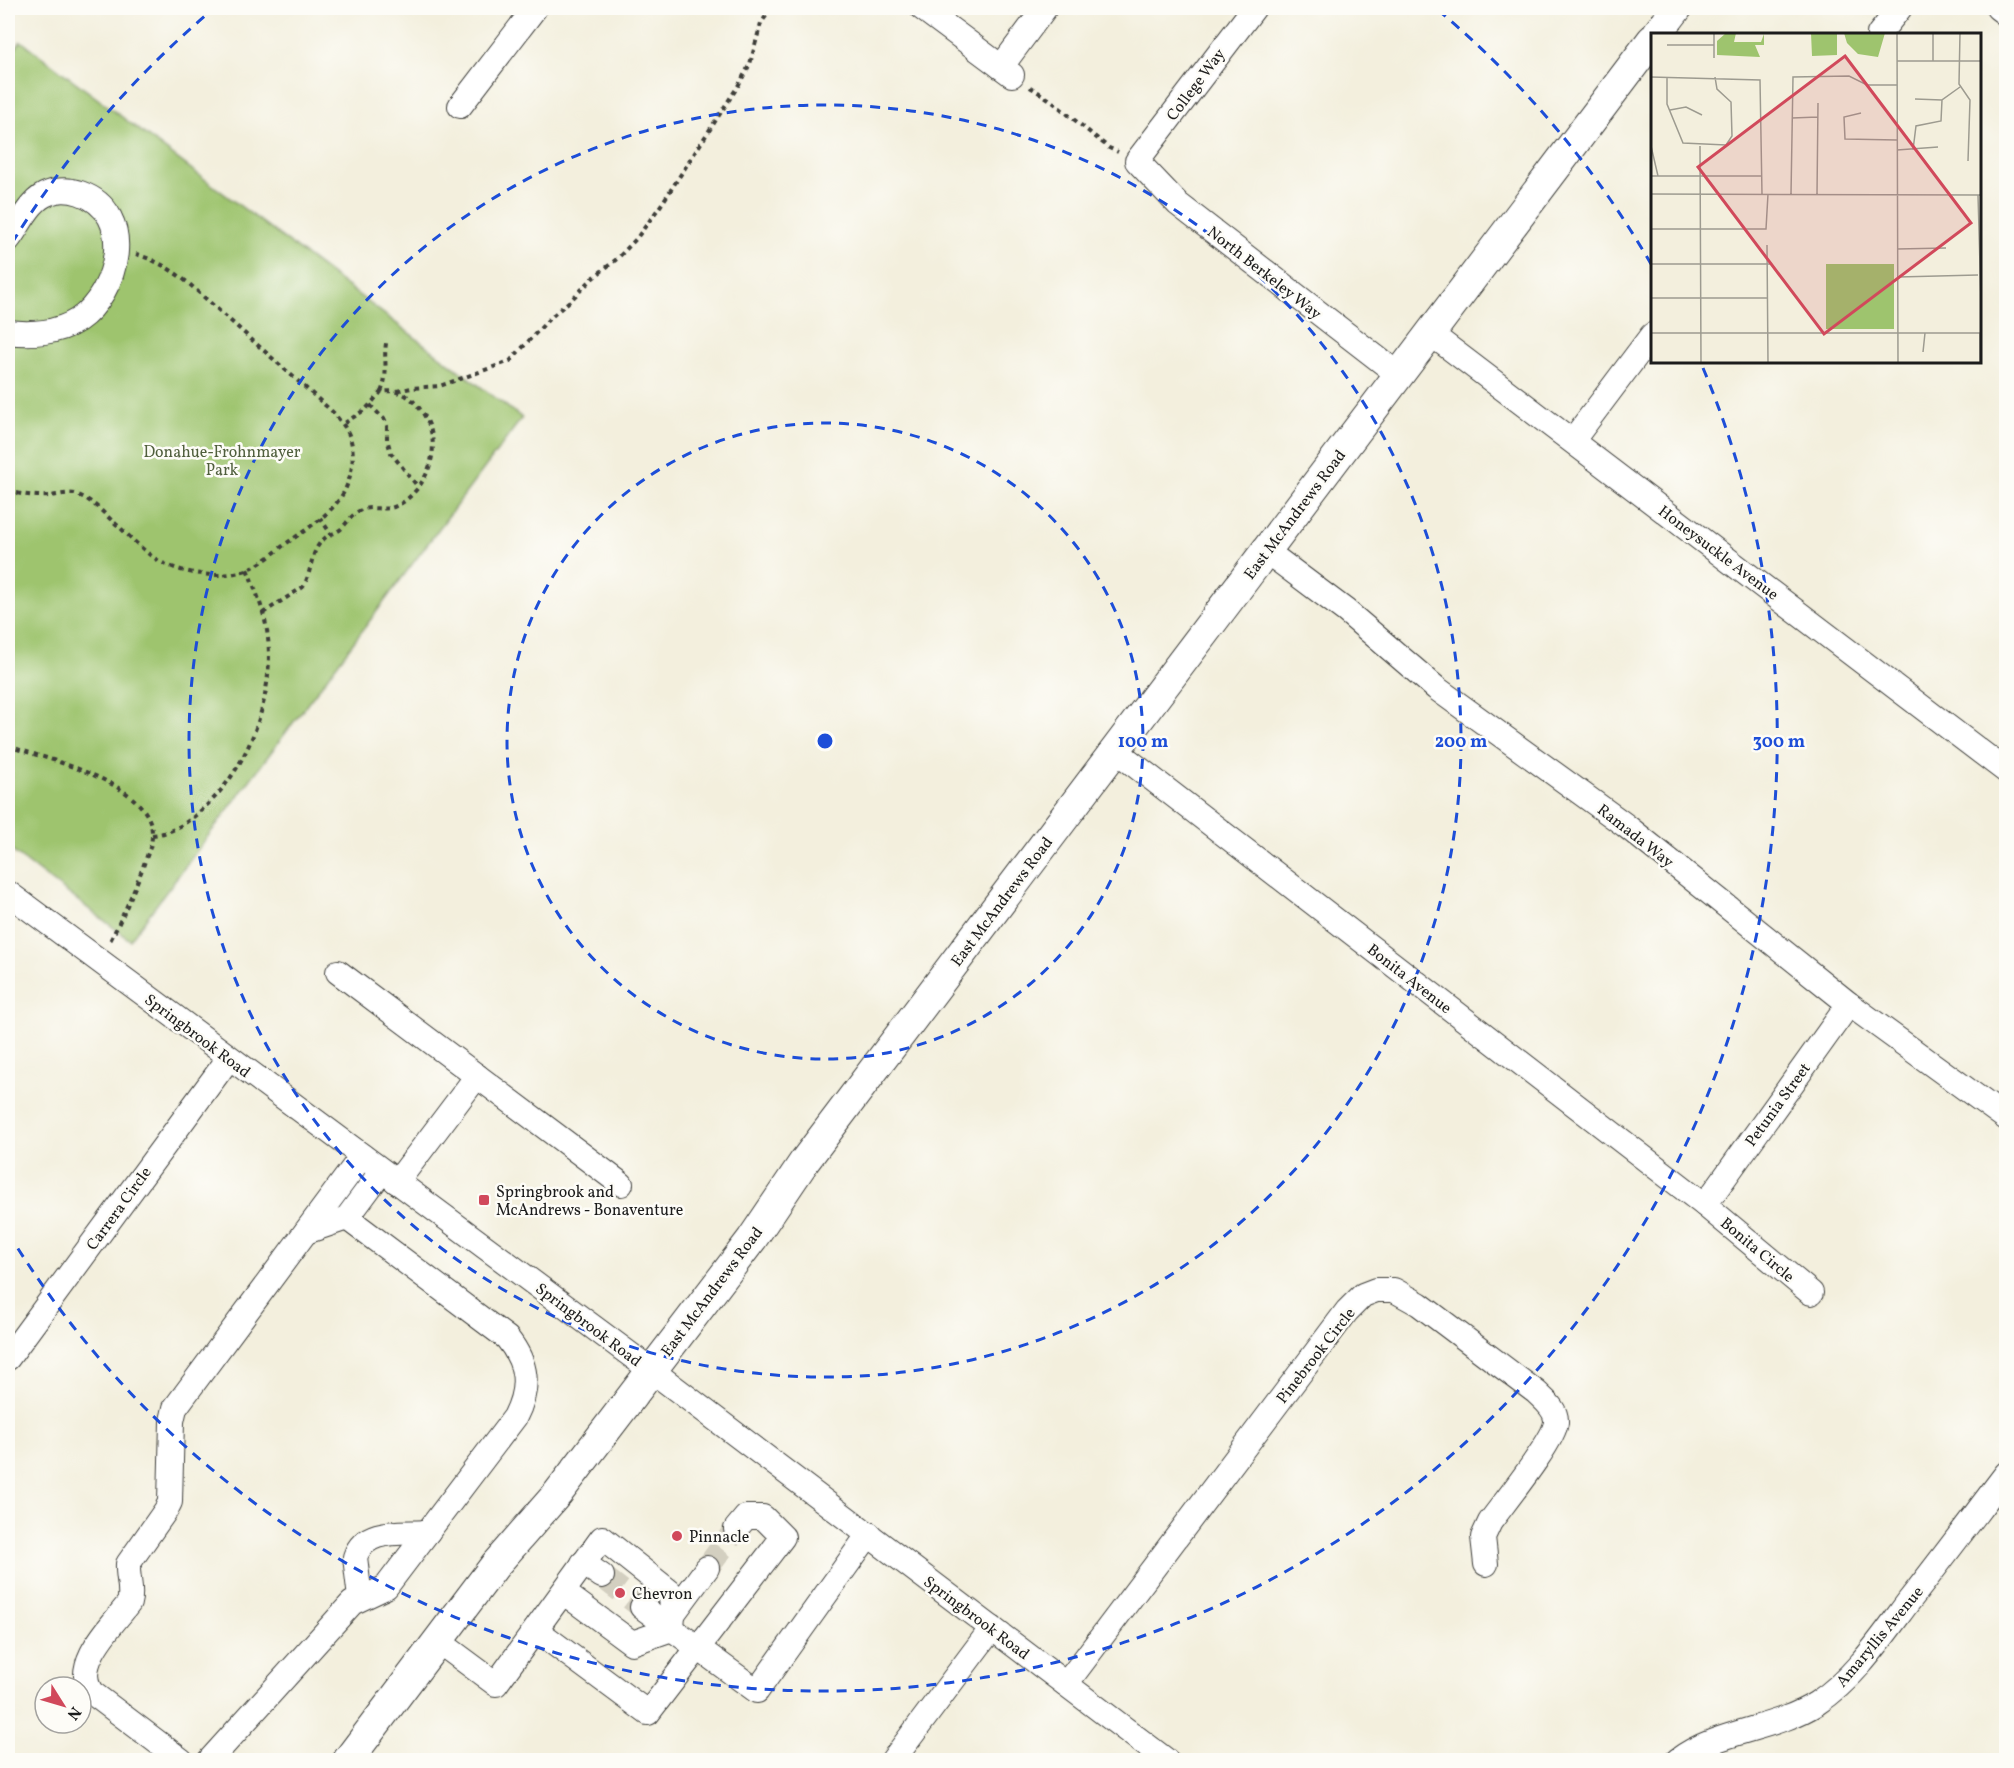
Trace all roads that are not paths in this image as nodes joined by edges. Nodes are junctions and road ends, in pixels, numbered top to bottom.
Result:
1 (535, 8) edge
2 (922, 8) edge
3 (1046, 8) edge
4 (1254, 8) edge
5 (1677, 8) edge
6 (1899, 8) edge
7 (1998, 8) edge
8 (2007, 14) edge
9 (1657, 33) edge
10 (1880, 33) edge
11 (1651, 43) edge
12 (460, 106) dead end
13 (1137, 161) joint
14 (8, 240) edge
15 (8, 332) edge
16 (1431, 334) junction
17 (1651, 338) edge
18 (1399, 375) junction
19 (1573, 440) junction
20 (1266, 551) junction
21 (1115, 750) junction
22 (2007, 771) edge
23 (8, 895) edge
24 (338, 972) dead end
25 (1849, 1004) junction
26 (229, 1058) junction
27 (477, 1076) junction
28 (2007, 1118) edge
29 (362, 1156) junction
30 (390, 1177) junction
31 (621, 1184) dead end
32 (1705, 1205) junction
33 (347, 1218) junction
34 (306, 1232) junction
35 (1811, 1293) dead end
36 (8, 1358) edge
37 (651, 1370) junction
38 (2007, 1474) edge
39 (736, 1529) tunnel mouth
40 (428, 1532) junction
41 (869, 1534) junction
42 (1486, 1564) dead end
43 (707, 1568) tunnel mouth
44 (563, 1592) junction
45 (360, 1598) junction
46 (642, 1607) tunnel mouth
47 (672, 1622) junction
48 (992, 1628) junction
49 (536, 1630) junction
50 (438, 1641) junction
51 (698, 1648) junction
52 (1066, 1684) junction
53 (902, 1757) edge
54 (181, 1761) edge
55 (210, 1761) edge
56 (348, 1761) edge
57 (1166, 1761) edge
58 (1678, 1761) edge

1 - 12 street
2 - 3 street
4 - 13 street, College Way
5 - 9 main road
6 - 10 street
7 - 8 street
11 - 16 main road, East McAndrews Road
13 - 18 street, North Berkeley Way
14 - 15 street
16 - 18 main road, East McAndrews Road
16 - 19 street, Honeysuckle Avenue
17 - 19 street
18 - 20 main road, East McAndrews Road
19 - 22 street, Honeysuckle Avenue
20 - 21 main road, East McAndrews Road
20 - 25 street, Ramada Way
21 - 32 street, Bonita Avenue
21 - 37 main road, East McAndrews Road
23 - 26 street, Springbrook Road
24 - 27 street
25 - 28 street, Ramada Way
25 - 32 street, Petunia Street
26 - 29 street, Springbrook Road
26 - 36 street, Carrera Circle
27 - 30 street
27 - 31 street
29 - 30 street, Springbrook Road
29 - 34 street
30 - 33 street
30 - 37 street, Springbrook Road
32 - 35 street, Bonita Circle
33 - 34 street
33 - 40 street
34 - 54 street
37 - 41 street, Springbrook Road
37 - 50 main road, East McAndrews Road
38 - 58 street, Amaryllis Avenue
39 - 51 street
40 - 45 street
40 - 45 street
41 - 48 street, Springbrook Road
41 - 51 street
42 - 52 street, Pinebrook Circle
43 - 47 street
44 - 47 street
44 - 47 street
44 - 49 street
45 - 55 street
46 - 47 street
47 - 51 street
48 - 52 street, Springbrook Road
48 - 53 street
49 - 50 street
49 - 51 street
50 - 56 main road, East McAndrews Road
52 - 57 street, Springbrook Road

